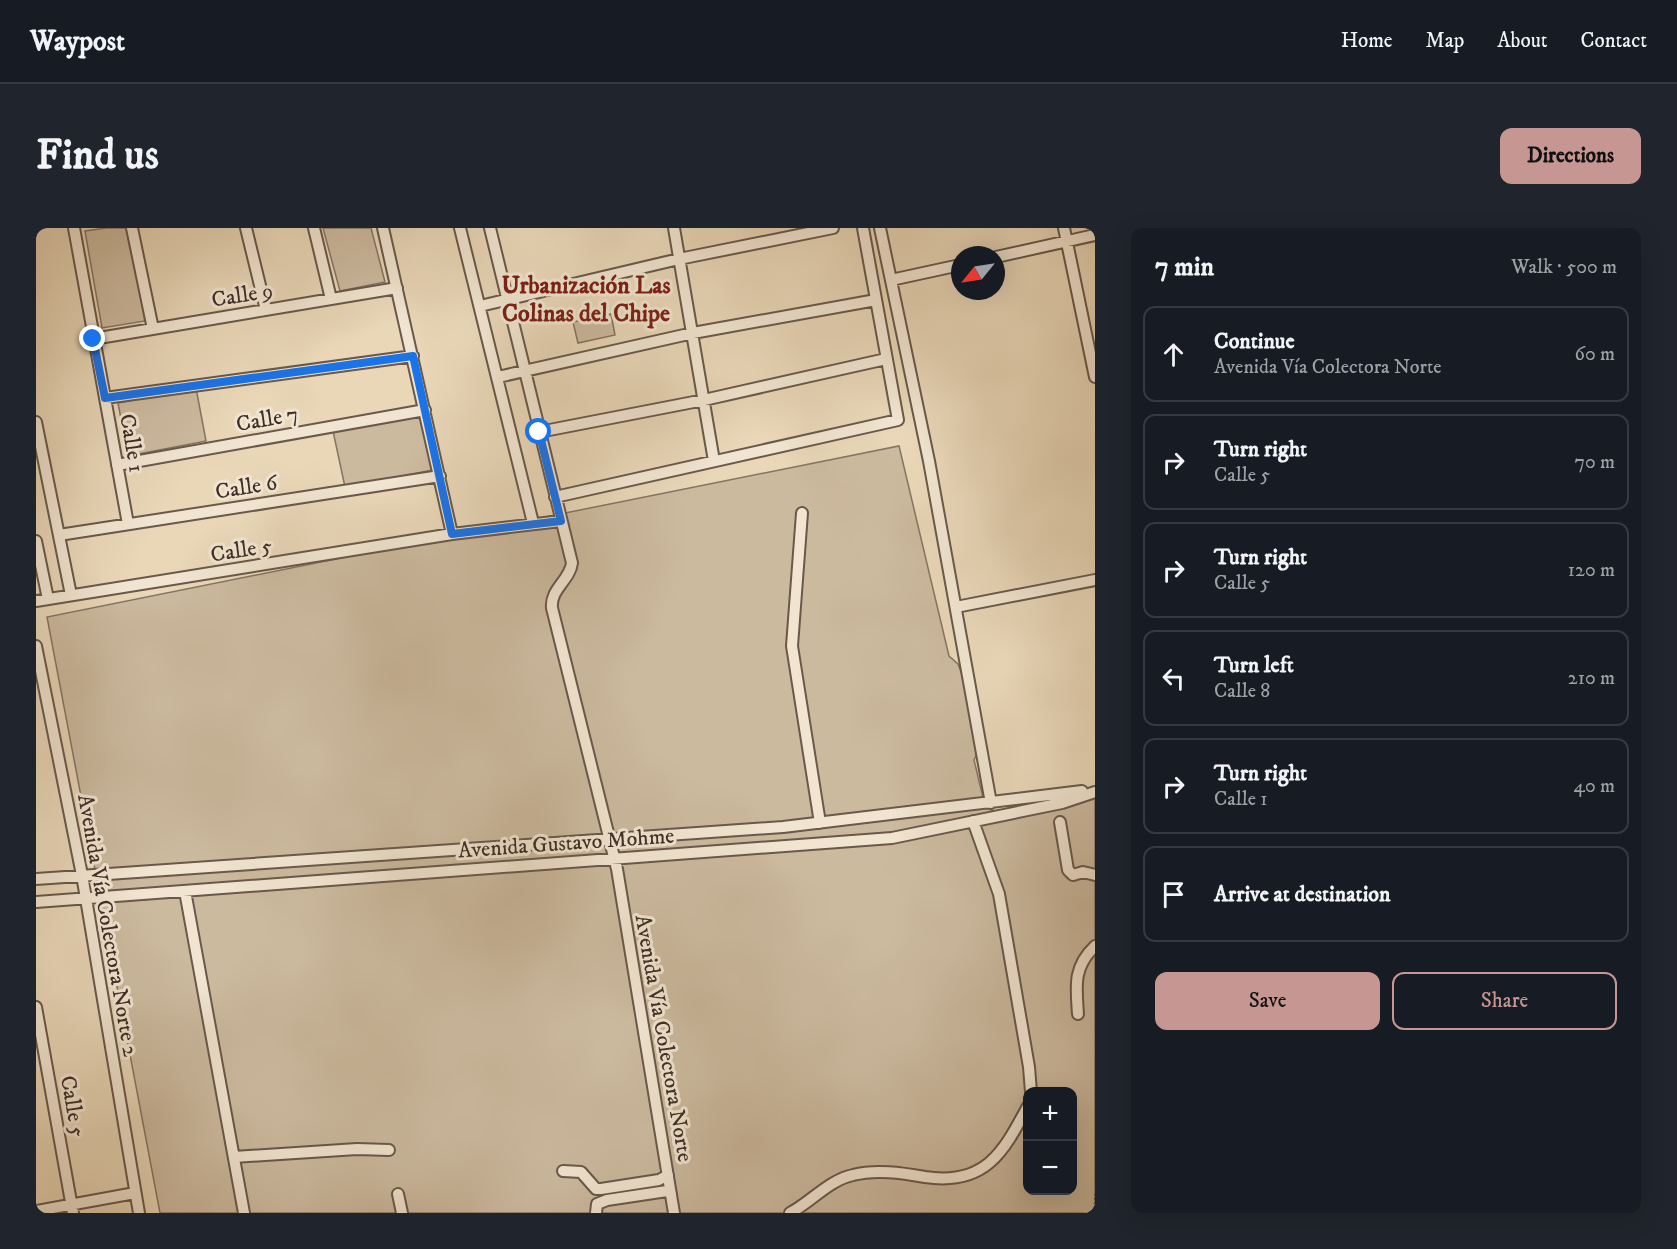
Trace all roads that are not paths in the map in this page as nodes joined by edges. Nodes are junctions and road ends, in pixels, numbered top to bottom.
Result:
1 (74, 228) edge
2 (132, 228) edge
3 (246, 228) edge
4 (314, 228) edge
5 (383, 228) edge
6 (460, 228) edge
7 (490, 228) edge
8 (674, 228) edge
9 (833, 228) edge
10 (863, 228) edge
11 (880, 228) edge
12 (1064, 228) edge
13 (1095, 235) edge
14 (1067, 242) junction
15 (1005, 255) edge
16 (679, 259) junction
17 (951, 267) edge
18 (891, 280) junction
19 (397, 288) junction
20 (332, 299) junction
21 (507, 300) junction
22 (876, 300) junction
23 (480, 306) junction
24 (266, 310) junction
25 (153, 329) junction
26 (693, 333) junction
27 (93, 339) junction
28 (413, 356) junction
29 (886, 359) junction
30 (524, 372) junction
31 (498, 377) junction
32 (1095, 377) edge
33 (105, 398) junction
34 (704, 400) junction
35 (425, 410) junction
36 (36, 422) edge
37 (539, 432) junction
38 (714, 461) junction
39 (117, 465) junction
40 (440, 476) junction
41 (555, 497) junction
42 (802, 513) dead end
43 (561, 521) junction
44 (533, 523) junction
45 (128, 524) junction
46 (452, 534) junction
47 (59, 535) junction
48 (36, 541) edge
49 (1095, 580) edge
50 (71, 595) junction
51 (48, 599) junction
52 (36, 601) edge
53 (956, 607) junction
54 (36, 646) edge
55 (1095, 791) edge
56 (991, 803) junction
57 (973, 821) junction
58 (1060, 822) dead end
59 (820, 823) junction
60 (610, 839) junction
61 (614, 858) junction
62 (82, 875) junction
63 (1095, 875) edge
64 (36, 879) edge
65 (185, 891) junction
66 (86, 899) junction
67 (36, 902) edge
68 (1095, 946) edge
69 (36, 1007) edge
70 (1078, 1014) dead end
71 (1030, 1087) edge
72 (1023, 1115) edge
73 (389, 1150) dead end
74 (234, 1157) junction
75 (563, 1171) dead end
76 (668, 1175) junction
77 (135, 1193) junction
78 (398, 1194) dead end
79 (671, 1194) junction
80 (72, 1209) edge
81 (36, 1211) edge
82 (139, 1213) edge
83 (244, 1213) edge
84 (402, 1213) edge
85 (596, 1213) edge
86 (674, 1213) edge
87 (790, 1213) edge

1 - 27 street, Calle 1
2 - 25 street
3 - 24 street
4 - 20 street
5 - 19 street
6 - 23 street
7 - 21 street
8 - 16 street
9 - 16 street
10 - 22 street
11 - 18 street
12 - 14 street
13 - 14 street
14 - 15 street
14 - 32 street
16 - 21 street
16 - 26 street
17 - 18 street
18 - 53 street
19 - 20 street, Calle 9
19 - 28 street
20 - 24 street, Calle 9
21 - 23 street
21 - 30 street
22 - 26 street
22 - 29 street
23 - 31 street
24 - 25 street, Calle 9
25 - 27 street, Calle 9
26 - 30 street
26 - 34 street
27 - 33 street, Calle 1
28 - 33 street
28 - 35 street
29 - 34 street
29 - 38 street
30 - 31 street
30 - 37 street
31 - 44 street
33 - 39 street, Calle 1
34 - 37 street
34 - 38 street
35 - 39 street, Calle 7
35 - 40 street
36 - 47 street
37 - 41 street
38 - 41 street
39 - 45 street, Calle 1
40 - 45 street, Calle 6
40 - 46 street
41 - 43 street
42 - 59 street
43 - 44 street, Calle 5
43 - 60 street
44 - 46 street, Calle 5
45 - 47 street, Calle 6
46 - 50 street, Calle 5
47 - 50 street
48 - 51 street
49 - 53 street
50 - 51 street, Calle 5
51 - 52 street, Calle 5
53 - 56 street
54 - 62 street, Avenida Vía Colectora Norte 2
55 - 56 street, Avenida Gustavo Mohme
55 - 57 street, Avenida Gustavo Mohme
56 - 59 street, Avenida Gustavo Mohme
57 - 61 street, Avenida Gustavo Mohme
57 - 71 street
58 - 63 street
59 - 60 street, Avenida Gustavo Mohme
60 - 61 street, Avenida Vía Colectora Norte
60 - 62 street, Avenida Gustavo Mohme
61 - 65 street, Avenida Gustavo Mohme
61 - 76 street, Avenida Vía Colectora Norte
62 - 64 street, Avenida Gustavo Mohme
62 - 66 street, Avenida Vía Colectora Norte 2
65 - 66 street, Avenida Gustavo Mohme
65 - 74 street
66 - 67 street, Avenida Gustavo Mohme
66 - 77 street, Avenida Vía Colectora Norte 2
68 - 70 street
69 - 80 street, Calle 5
72 - 87 street
73 - 74 street
74 - 83 street
75 - 76 street
76 - 79 street, Avenida Vía Colectora Norte
77 - 80 street
77 - 82 street, Avenida Vía Colectora Norte 2
78 - 84 street
79 - 85 street
79 - 86 street, Avenida Vía Colectora Norte
80 - 81 street

